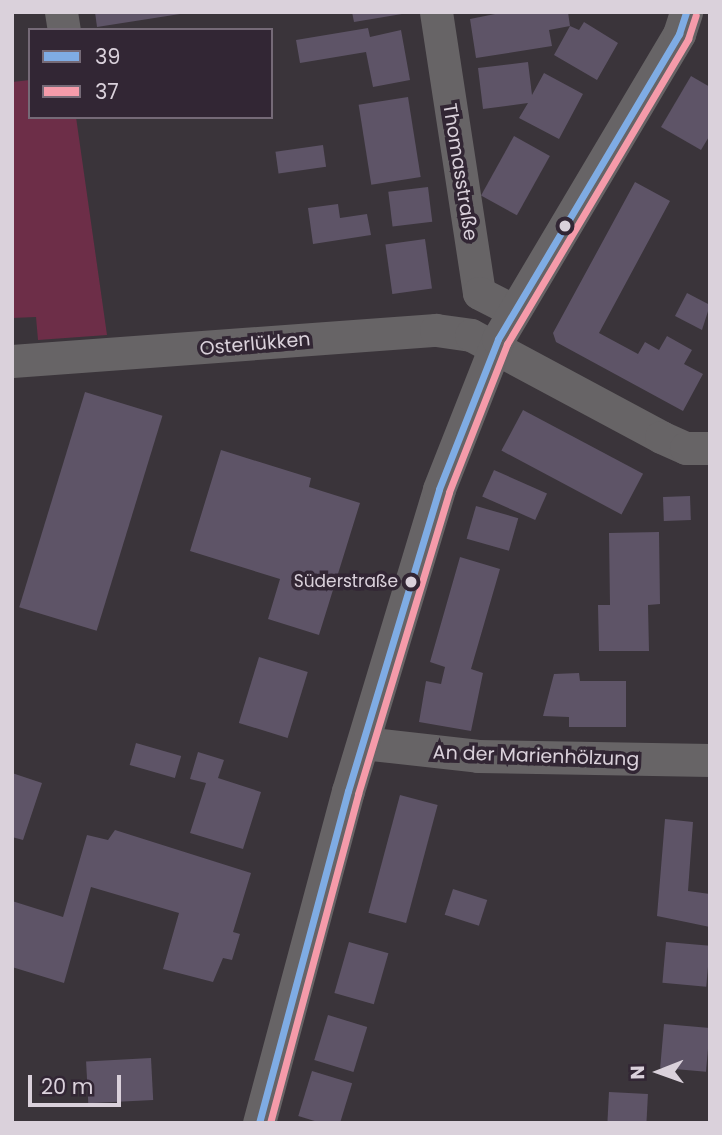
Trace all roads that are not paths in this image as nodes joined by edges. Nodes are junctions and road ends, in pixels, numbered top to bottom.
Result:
1 (436, 12) edge
2 (685, 12) edge
3 (514, 312) junction
4 (495, 346) junction
5 (12, 360) edge
6 (710, 448) edge
7 (363, 743) junction
8 (710, 760) edge
9 (259, 1123) edge

1 - 3 street, Thomasstraße
2 - 3 street
3 - 4 street
4 - 5 street, Osterlükken
4 - 6 street, Osterlükken
4 - 7 street
7 - 8 street, An der Marienhölzung
7 - 9 street

